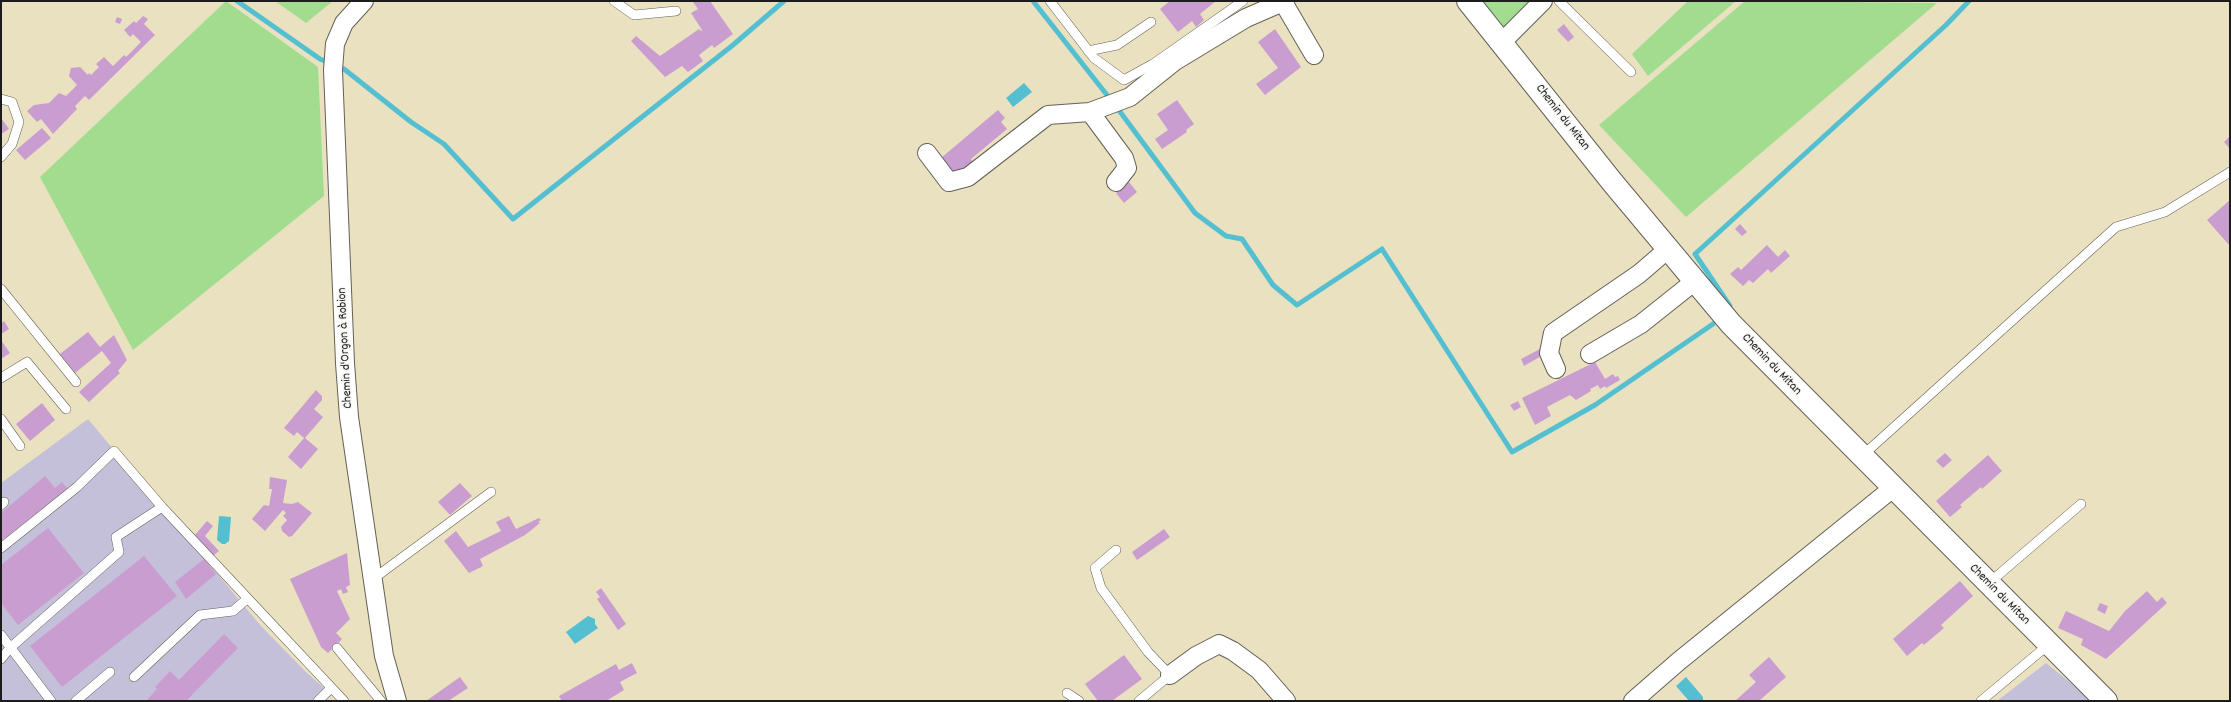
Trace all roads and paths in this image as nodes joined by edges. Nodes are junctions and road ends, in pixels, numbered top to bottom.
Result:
1 (364, 1) edge
2 (614, 1) edge
3 (1050, 1) edge
4 (1243, 1) edge
5 (1284, 1) edge
6 (1468, 1) edge
7 (1543, 1) edge
8 (1559, 1) edge
9 (676, 11) dead end
10 (1150, 22) dead end
11 (1502, 42) junction
12 (1088, 51) junction
13 (1314, 55) dead end
14 (1631, 72) dead end
15 (1, 99) edge
16 (1090, 112) junction
17 (927, 153) dead end
18 (1, 157) edge
19 (2230, 172) edge
20 (1116, 182) dead end
21 (1668, 249) junction
22 (1695, 281) junction
23 (1, 289) edge
24 (1590, 354) dead end
25 (1556, 369) dead end
26 (1, 378) edge
27 (76, 382) dead end
28 (66, 408) dead end
29 (1, 419) edge
30 (20, 446) dead end
31 (1861, 457) junction
32 (1893, 488) junction
33 (491, 492) dead end
34 (2081, 504) dead end
35 (162, 507) junction
36 (1, 548) edge
37 (1116, 550) dead end
38 (373, 579) junction
39 (1988, 584) junction
40 (247, 599) junction
41 (1, 635) edge
42 (2048, 645) junction
43 (10, 648) junction
44 (337, 648) dead end
45 (1, 659) edge
46 (110, 672) dead end
47 (1170, 675) junction
48 (134, 677) dead end
49 (330, 689) junction
50 (1067, 693) dead end
51 (1640, 700) edge
52 (51, 701) edge
53 (76, 701) edge
54 (318, 701) edge
55 (344, 701) edge
56 (381, 701) edge
57 (397, 701) edge
58 (1078, 701) edge
59 (1139, 701) edge
60 (1286, 701) edge
61 (1981, 701) edge
62 (2106, 701) edge

1 - 38 street, Chemin d'Orgon à Robion
2 - 9 lane
3 - 12 lane
4 - 12 lane
5 - 13 street
5 - 16 street
6 - 11 street, Chemin du Mitan
7 - 11 street
8 - 14 lane
10 - 12 lane
11 - 21 street, Chemin du Mitan
15 - 18 lane
16 - 17 street
16 - 20 street
19 - 31 lane
21 - 22 street, Chemin du Mitan
21 - 25 street
22 - 24 street
22 - 31 street, Chemin du Mitan
23 - 27 lane
26 - 28 lane
29 - 30 lane
31 - 32 street, Chemin du Mitan
32 - 39 street, Chemin du Mitan
32 - 51 street
33 - 38 lane
34 - 39 lane
35 - 36 lane
35 - 40 lane
35 - 43 lane
37 - 47 lane
38 - 57 street, Chemin d'Orgon à Robion
39 - 42 street, Chemin du Mitan
40 - 48 lane
40 - 49 lane
41 - 43 lane
42 - 61 lane
42 - 62 street, Chemin du Mitan
43 - 45 lane
43 - 52 lane
44 - 56 lane
46 - 53 lane
47 - 59 lane
47 - 60 street
49 - 54 lane
49 - 55 lane
50 - 58 lane

